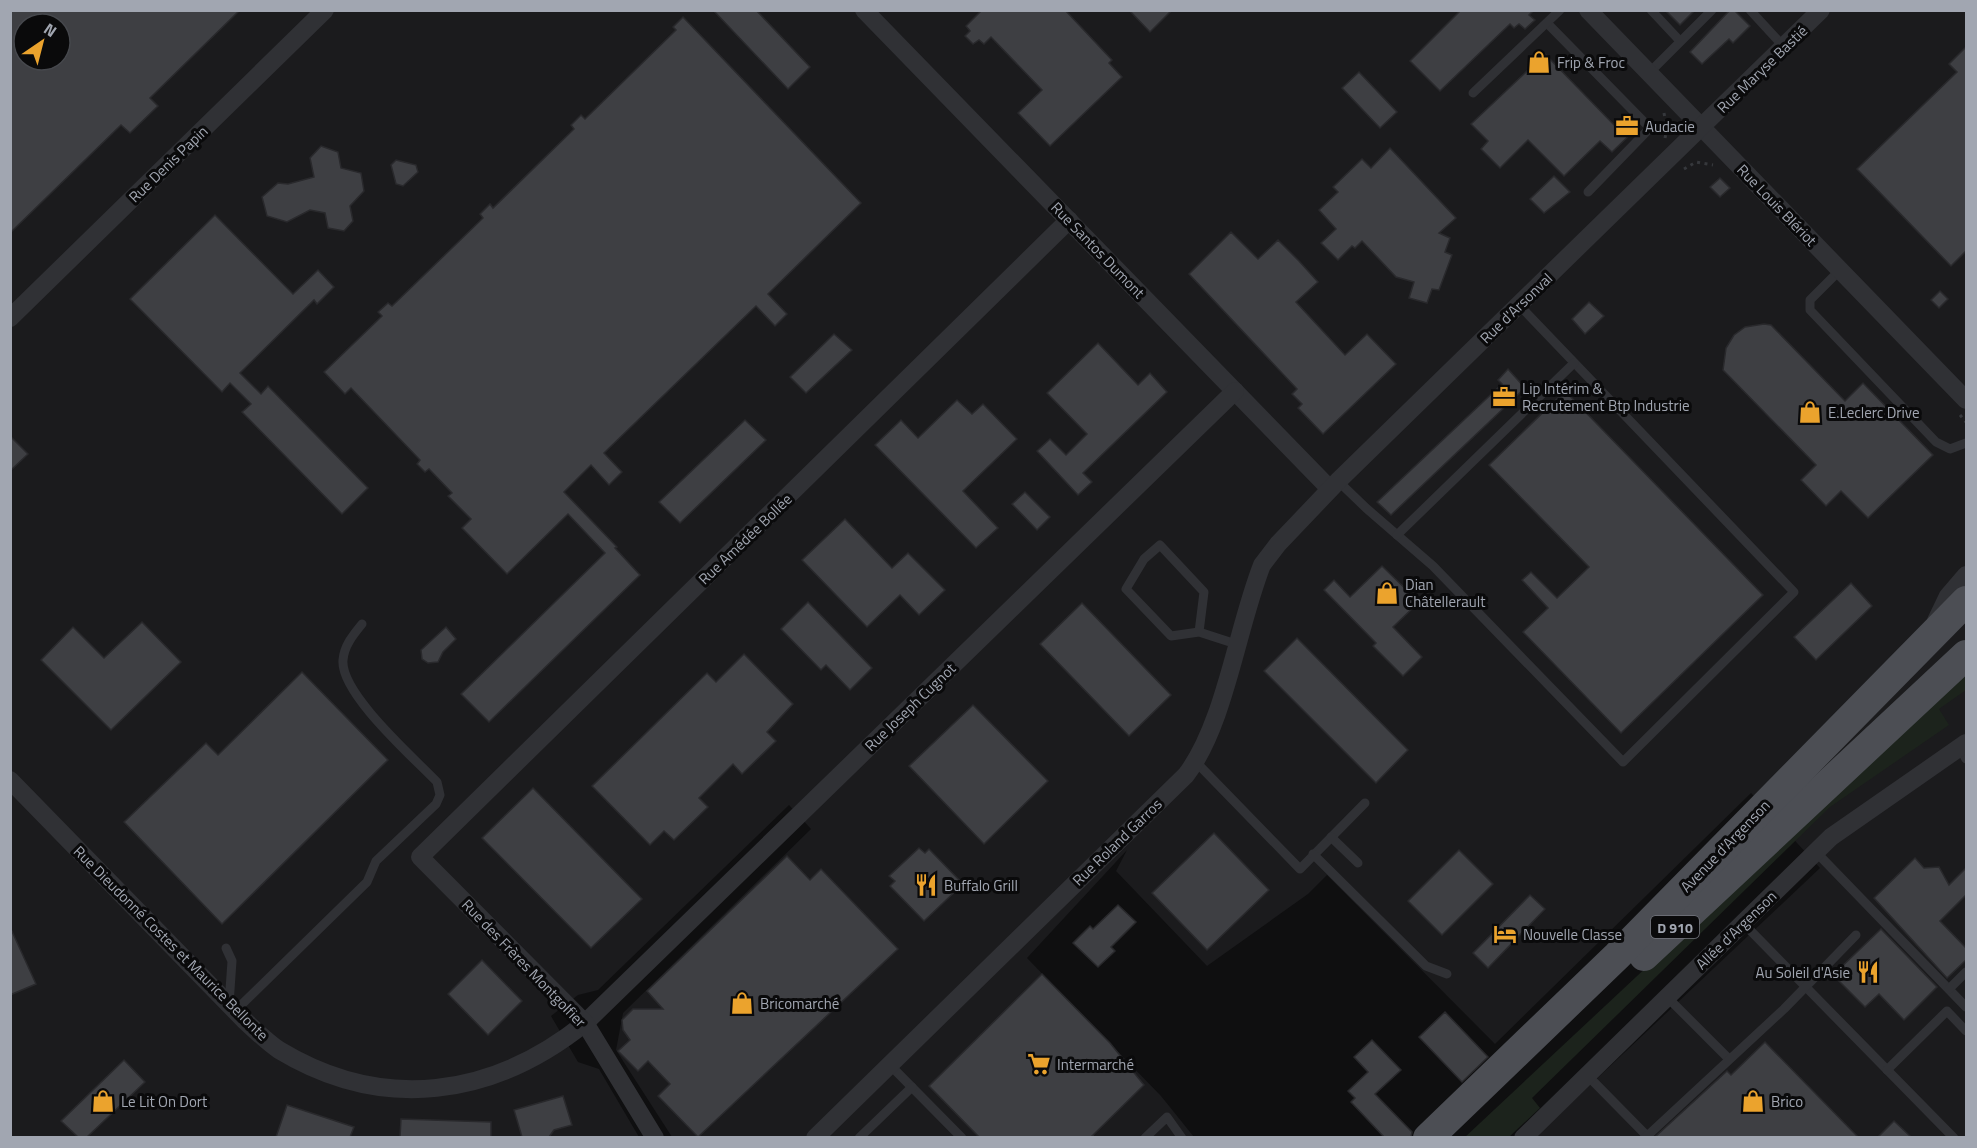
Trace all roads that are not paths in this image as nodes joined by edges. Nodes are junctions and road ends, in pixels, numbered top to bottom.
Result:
1 (325, 10) edge
2 (864, 10) edge
3 (1560, 10) edge
4 (1588, 10) edge
5 (1650, 10) edge
6 (1712, 10) edge
7 (1750, 10) edge
8 (1821, 10) edge
9 (1547, 23) junction
10 (1680, 41) junction
11 (1784, 47) junction
12 (1648, 73) junction
13 (1473, 93) dead end
14 (1702, 127) junction
15 (1588, 192) dead end
16 (1069, 220) junction
17 (1840, 270) junction
18 (1519, 305) junction
19 (10, 318) edge
20 (1574, 363) junction
21 (1235, 391) junction
22 (1962, 407) edge
23 (1966, 443) edge
24 (1334, 485) junction
25 (1396, 535) junction
26 (1966, 575) edge
27 (1966, 601) edge
28 (362, 624) dead end
29 (1199, 632) junction
30 (1928, 638) junction
31 (1236, 644) junction
32 (1966, 655) edge
33 (1964, 750) edge
34 (1196, 762) junction
35 (10, 780) edge
36 (1365, 802) dead end
37 (1331, 837) junction
38 (1816, 852) junction
39 (1313, 854) junction
40 (420, 857) joint
41 (1358, 863) dead end
42 (1743, 923) junction
43 (1856, 935) dead end
44 (226, 948) dead end
45 (1966, 972) edge
46 (1446, 974) dead end
47 (1805, 987) junction
48 (1949, 989) junction
49 (1667, 997) junction
50 (1966, 1007) edge
51 (232, 1008) junction
52 (585, 1023) junction
53 (1966, 1031) edge
54 (1728, 1058) junction
55 (889, 1064) junction
56 (1887, 1070) junction
57 (1587, 1075) junction
58 (912, 1087) junction
59 (655, 1137) edge
60 (815, 1137) edge
61 (859, 1137) edge
62 (962, 1137) edge
63 (1144, 1137) edge
64 (1182, 1137) edge
65 (1428, 1137) edge
66 (1452, 1137) edge
67 (1523, 1137) edge
68 (1646, 1137) edge
69 (1954, 1137) edge

1 - 19 street, Rue Denis Papin
2 - 16 street, Rue Santos Dumont
3 - 9 lane
4 - 12 street, Rue Louis Blériot
5 - 10 lane
6 - 10 lane
7 - 11 lane
8 - 11 street, Rue Maryse Bastié
9 - 13 lane
9 - 15 lane
10 - 12 lane
11 - 14 street, Rue Maryse Bastié
12 - 14 street, Rue Louis Blériot
14 - 17 street, Rue Louis Blériot
14 - 18 street, Rue d'Arsonval
16 - 21 street, Rue Santos Dumont
16 - 40 street, Rue Amédée Bollée
17 - 22 street, Rue Louis Blériot
17 - 23 lane
18 - 20 lane
18 - 24 street, Rue d'Arsonval
20 - 25 lane
20 - 25 lane
21 - 24 street, Rue Santos Dumont
21 - 52 street, Rue Joseph Cugnot
24 - 25 lane
24 - 31 street, Rue Roland Garros
26 - 30 street
27 - 30 main road, Avenue d'Argenson / D 910
28 - 51 lane
29 - 29 lane
29 - 31 lane
30 - 65 main road, Avenue d'Argenson / D 910
31 - 34 street, Rue Roland Garros
32 - 66 main road, Avenue d'Argenson / D 910
33 - 38 street, Allée d’Argenson
34 - 39 lane
34 - 55 street, Rue Roland Garros
35 - 51 street, Rue Dieudonné Costes et Maurice Bellonte
36 - 37 lane
37 - 39 lane
37 - 41 lane
38 - 42 street, Allée d’Argenson
38 - 48 lane
39 - 46 lane
40 - 52 street, Rue des Frères Montgolfier
42 - 47 lane
42 - 49 street, Allée d’Argenson
43 - 47 lane
44 - 51 lane
45 - 48 lane
47 - 54 lane
47 - 56 lane
48 - 50 lane
49 - 54 lane
49 - 57 street, Allée d’Argenson
51 - 52 street, Rue Dieudonné Costes et Maurice Bellonte
52 - 59 street, Rue des Frères Montgolfier
53 - 56 lane
54 - 68 lane
55 - 58 lane
55 - 60 street, Rue Roland Garros
56 - 69 lane
57 - 67 street, Allée d’Argenson
57 - 68 lane
58 - 61 lane
58 - 62 lane
63 - 64 lane

